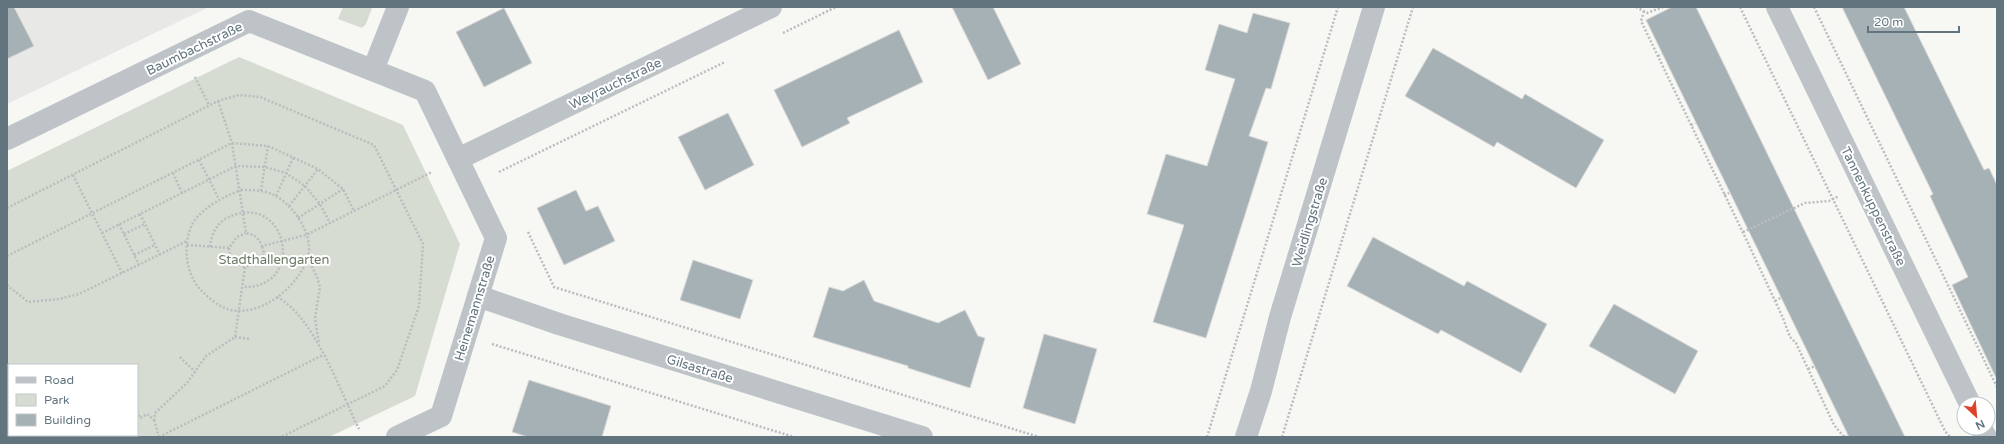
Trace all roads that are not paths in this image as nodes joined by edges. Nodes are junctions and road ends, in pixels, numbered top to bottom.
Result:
1 (398, 7) edge
2 (771, 7) edge
3 (1374, 7) edge
4 (1777, 7) edge
5 (373, 70) junction
6 (7, 138) edge
7 (458, 159) junction
8 (478, 296) junction
9 (1966, 396) edge
10 (397, 437) edge
11 (922, 437) edge
12 (1246, 437) edge

1 - 5 street
2 - 7 street, Weyrauchstraße
3 - 12 street, Weidlingstraße
4 - 9 street, Tannenkuppenstraße
5 - 6 street, Baumbachstraße
5 - 7 street, Baumbachstraße
7 - 8 street, Heinemannstraße
8 - 10 street, Heinemannstraße
8 - 11 street, Gilsastraße

